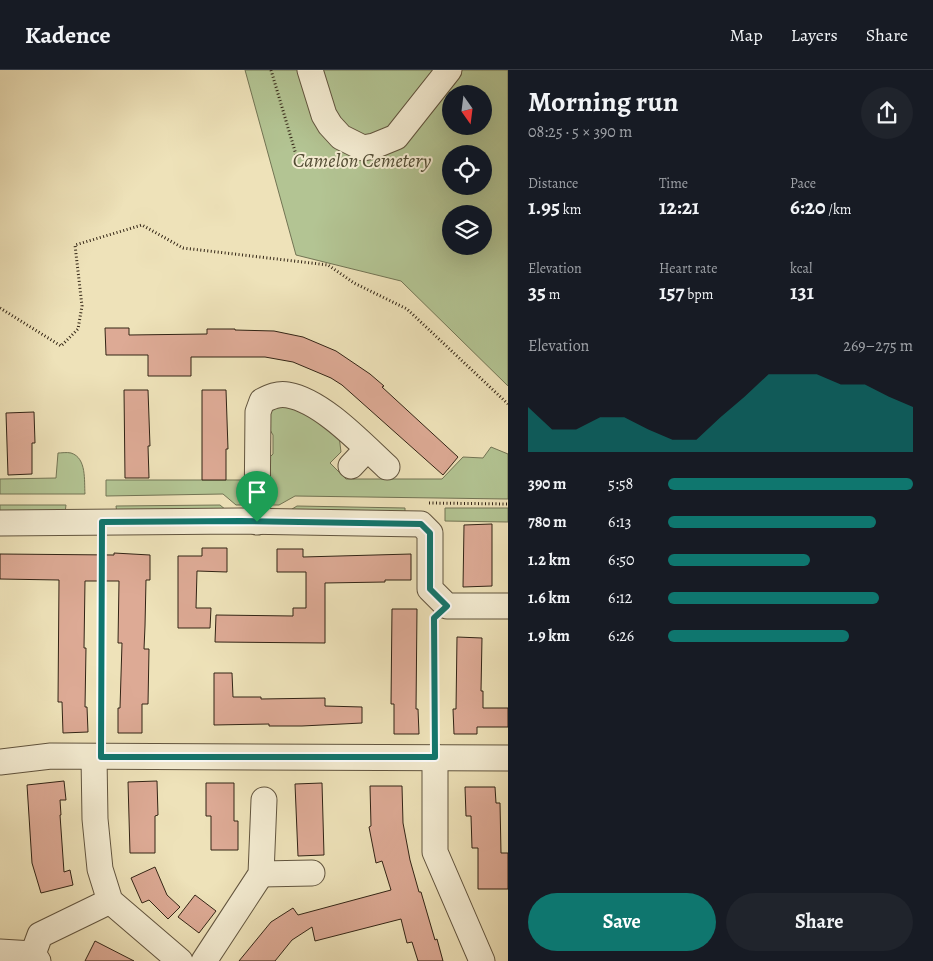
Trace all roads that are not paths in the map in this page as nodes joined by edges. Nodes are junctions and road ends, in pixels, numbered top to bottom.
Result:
1 (310, 70) edge
2 (449, 70) edge
3 (387, 467) dead end
4 (257, 522) junction
5 (0, 523) edge
6 (508, 606) edge
7 (98, 757) junction
8 (435, 757) junction
9 (508, 758) edge
10 (0, 762) edge
11 (264, 800) dead end
12 (312, 873) dead end
13 (261, 874) junction
14 (110, 902) junction
15 (0, 952) edge
16 (35, 957) edge
17 (180, 961) edge
18 (204, 961) edge
19 (482, 961) edge

1 - 2 street
3 - 4 street
4 - 5 street
4 - 6 street
7 - 8 street
7 - 10 street
7 - 14 street
8 - 9 street
8 - 19 street
11 - 13 street
12 - 13 street
13 - 18 street
14 - 16 street
14 - 17 street
15 - 16 street

